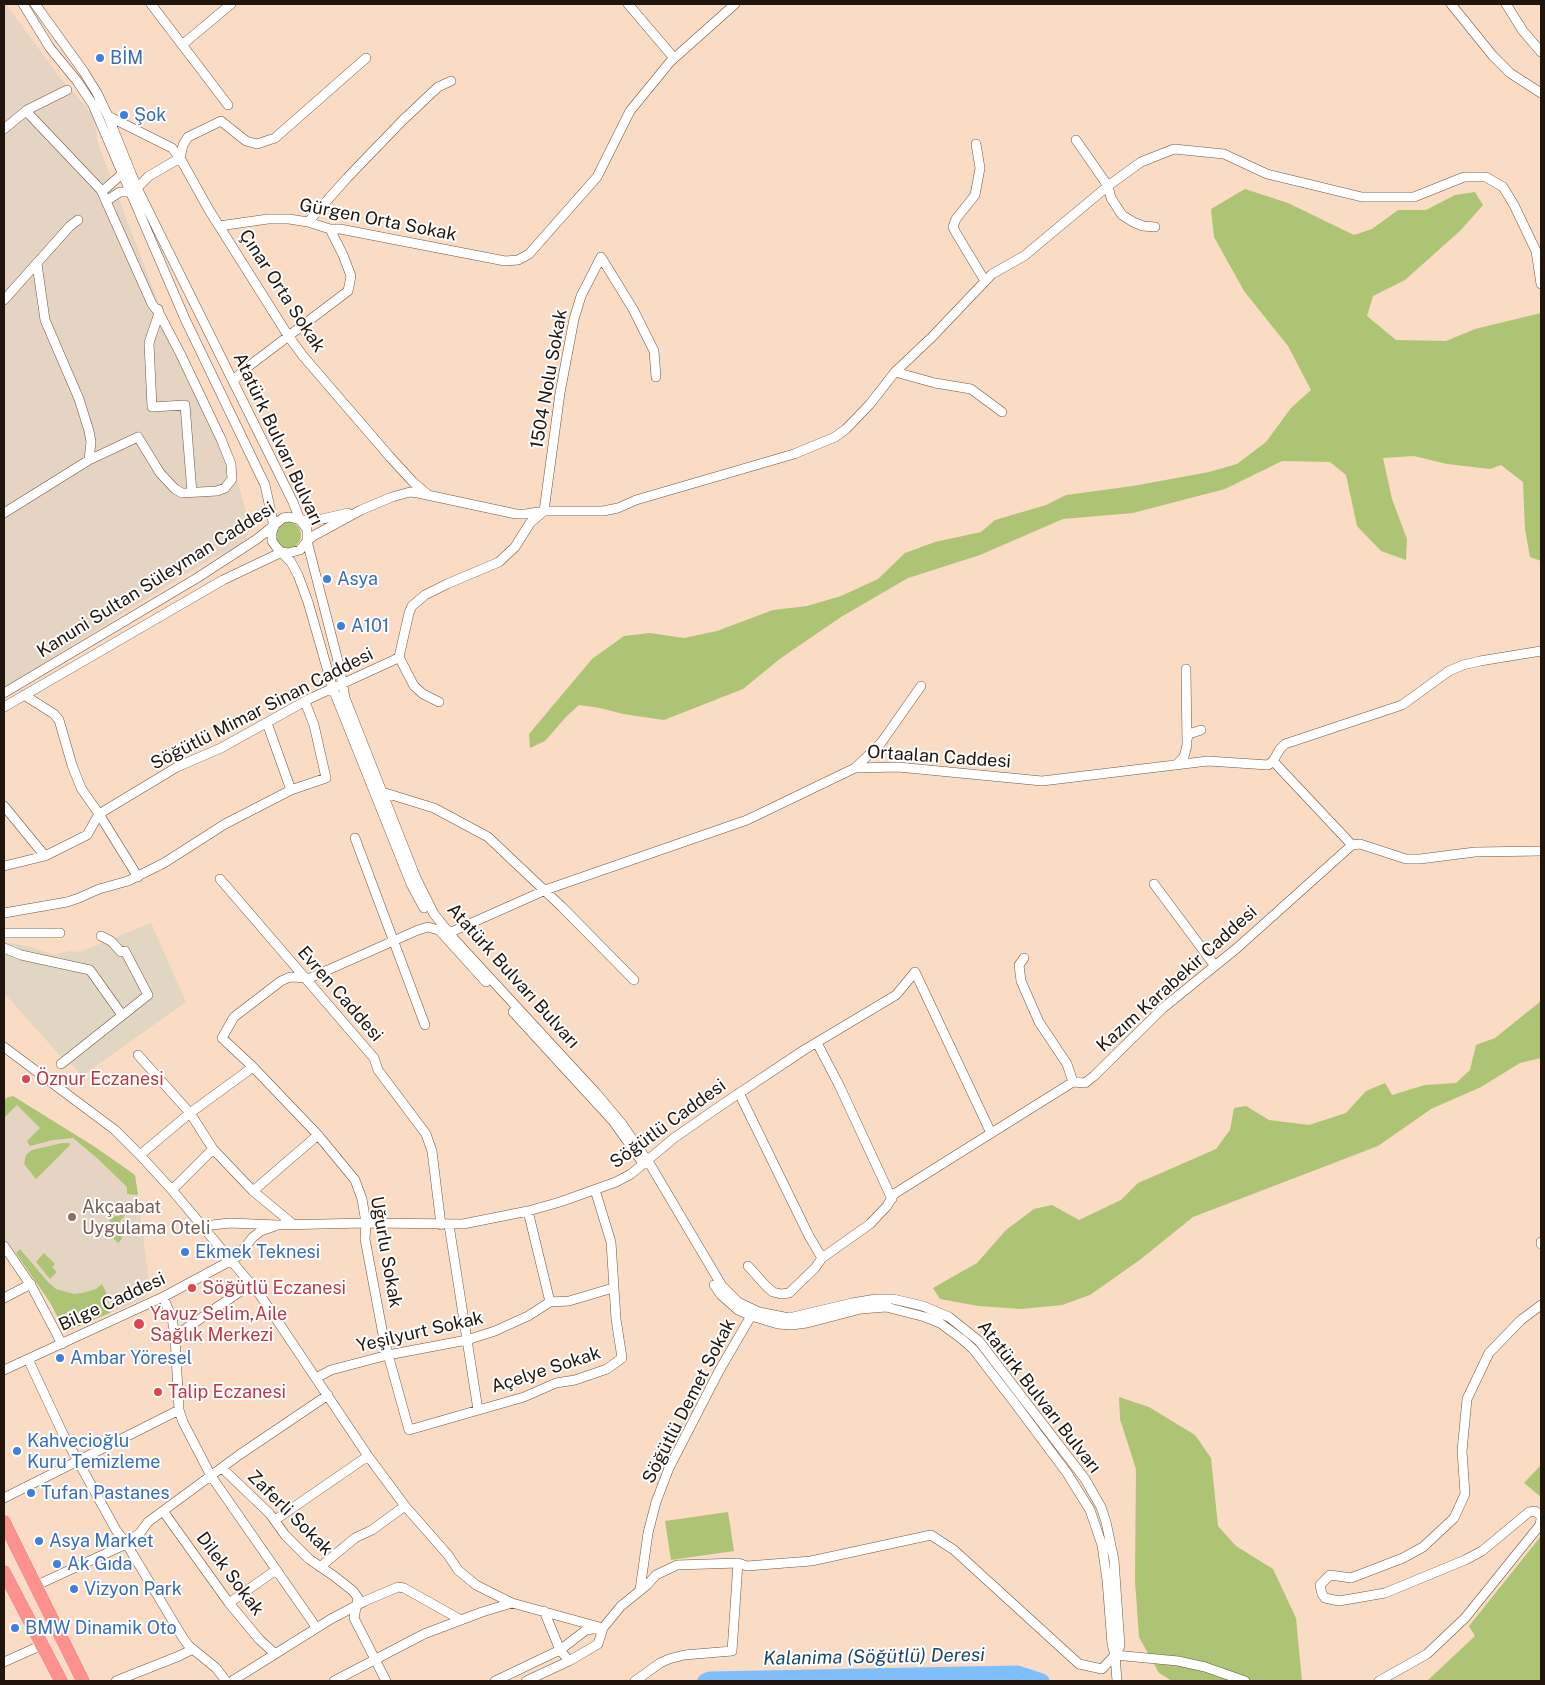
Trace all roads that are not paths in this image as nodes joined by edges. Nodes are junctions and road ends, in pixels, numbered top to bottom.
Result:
1 (23, 4) edge
2 (151, 4) edge
3 (231, 4) edge
4 (628, 4) edge
5 (735, 4) edge
6 (1451, 4) edge
7 (1506, 4) edge
8 (38, 5) edge
9 (182, 45) junction
10 (1541, 52) edge
11 (366, 58) dead end
12 (674, 58) junction
13 (450, 81) dead end
14 (67, 90) dead end
15 (1541, 93) edge
16 (228, 105) dead end
17 (26, 110) junction
18 (108, 116) junction
19 (4, 129) edge
20 (1076, 140) dead end
21 (976, 144) dead end
22 (180, 158) junction
23 (122, 174) junction
24 (1108, 186) junction
25 (104, 189) junction
26 (133, 190) junction
27 (109, 199) junction
28 (78, 220) dead end
29 (308, 222) junction
30 (219, 226) junction
31 (1156, 227) dead end
32 (330, 229) junction
33 (37, 264) junction
34 (985, 281) junction
35 (1541, 284) edge
36 (4, 300) edge
37 (159, 313) junction
38 (289, 337) junction
39 (895, 372) junction
40 (656, 377) dead end
41 (233, 381) junction
42 (1002, 412) dead end
43 (89, 460) junction
44 (192, 493) junction
45 (427, 494) junction
46 (361, 510) junction
47 (544, 511) junction
48 (4, 513) edge
49 (300, 520) junction
50 (274, 526) junction
51 (307, 541) junction
52 (282, 552) junction
53 (1541, 652) edge
54 (399, 657) junction
55 (1186, 669) dead end
56 (343, 683) junction
57 (921, 686) dead end
58 (333, 690) junction
59 (4, 693) edge
60 (24, 694) junction
61 (305, 702) junction
62 (439, 702) dead end
63 (4, 707) edge
64 (267, 723) junction
65 (1201, 730) dead end
66 (1186, 739) junction
67 (1274, 761) junction
68 (1176, 764) junction
69 (855, 768) junction
70 (291, 790) junction
71 (382, 792) junction
72 (4, 806) edge
73 (99, 814) junction
74 (355, 838) dead end
75 (1352, 845) junction
76 (1541, 851) edge
77 (45, 856) junction
78 (4, 866) edge
79 (138, 877) junction
80 (220, 878) dead end
81 (1154, 884) dead end
82 (544, 890) junction
83 (4, 912) edge
84 (438, 930) junction
85 (4, 933) edge
86 (60, 933) dead end
87 (449, 933) junction
88 (101, 936) dead end
89 (393, 941) junction
90 (4, 948) edge
91 (1024, 958) dead end
92 (1215, 966) junction
93 (303, 977) junction
94 (634, 980) dead end
95 (122, 1015) junction
96 (425, 1025) dead end
97 (817, 1043) junction
98 (4, 1047) edge
99 (138, 1055) dead end
100 (61, 1064) dead end
101 (253, 1067) junction
102 (1073, 1082) junction
103 (739, 1093) junction
104 (190, 1113) junction
105 (991, 1134) junction
106 (318, 1135) junction
107 (213, 1149) junction
108 (140, 1154) junction
109 (645, 1162) junction
110 (172, 1190) junction
111 (595, 1190) junction
112 (253, 1192) junction
113 (892, 1199) junction
114 (528, 1211) junction
115 (366, 1223) junction
116 (278, 1225) junction
117 (294, 1225) junction
118 (445, 1225) junction
119 (204, 1227) junction
120 (4, 1246) edge
121 (822, 1258) junction
122 (232, 1260) junction
123 (748, 1266) dead end
124 (31, 1284) junction
125 (251, 1284) junction
126 (614, 1288) junction
127 (163, 1297) junction
128 (4, 1298) edge
129 (550, 1302) junction
130 (1541, 1305) edge
131 (751, 1316) junction
132 (175, 1336) junction
133 (467, 1340) junction
134 (62, 1344) junction
135 (388, 1355) junction
136 (28, 1359) junction
137 (4, 1370) edge
138 (316, 1378) junction
139 (328, 1395) junction
140 (179, 1410) junction
141 (478, 1410) junction
142 (408, 1430) joint
143 (368, 1456) junction
144 (78, 1461) junction
145 (222, 1468) junction
146 (211, 1476) junction
147 (4, 1498) edge
148 (405, 1506) junction
149 (163, 1511) junction
150 (1541, 1518) edge
151 (275, 1520) junction
152 (4, 1522) edge
153 (126, 1543) junction
154 (738, 1563) junction
155 (320, 1567) junction
156 (276, 1570) junction
157 (4, 1572) edge
158 (35, 1586) junction
159 (640, 1590) junction
160 (229, 1603) junction
161 (512, 1603) junction
162 (357, 1606) junction
163 (544, 1611) junction
164 (461, 1620) junction
165 (316, 1627) junction
166 (603, 1628) junction
167 (42, 1645) junction
168 (193, 1649) junction
169 (560, 1650) junction
170 (274, 1654) junction
171 (1115, 1655) junction
172 (375, 1660) junction
173 (569, 1661) junction
174 (4, 1662) edge
175 (344, 1679) edge
176 (61, 1681) edge
177 (83, 1681) edge
178 (116, 1681) edge
179 (226, 1681) edge
180 (232, 1681) edge
181 (334, 1681) edge
182 (386, 1681) edge
183 (495, 1681) edge
184 (526, 1681) edge
185 (635, 1681) edge
186 (1117, 1681) edge
187 (1245, 1681) edge
188 (1379, 1681) edge

1 - 23 street, Atatürk Bulvarı Bulvarı
2 - 9 street
3 - 9 street
4 - 12 street
5 - 12 street
6 - 15 street
7 - 10 street
8 - 18 street, Atatürk Bulvarı Bulvarı
9 - 16 street
11 - 22 street
12 - 32 street, Gürgen Orta Sokak
13 - 29 street
14 - 17 street
17 - 19 street
17 - 25 street
17 - 37 street
18 - 22 street, Çınar Orta Sokak
18 - 26 street, Atatürk Bulvarı Bulvarı
20 - 24 street
21 - 34 street
22 - 26 street
22 - 30 street, Çınar Orta Sokak
23 - 25 street
23 - 26 street, Atatürk Bulvarı Bulvarı
24 - 31 street
24 - 34 street
24 - 35 street
25 - 27 street
26 - 27 street
26 - 41 street, Atatürk Bulvarı Bulvarı
26 - 50 street, Atatürk Bulvarı Bulvarı
27 - 37 street
28 - 33 street
29 - 30 street, Gürgen Orta Sokak
29 - 32 street, Gürgen Orta Sokak
30 - 38 street, Çınar Orta Sokak
32 - 38 street
33 - 36 street
33 - 43 street
34 - 39 street
37 - 44 street
37 - 44 street
38 - 41 street
38 - 45 street, Çınar Orta Sokak
39 - 42 street
39 - 47 street
40 - 47 street, 1504 Nolu Sokak
41 - 49 street, Atatürk Bulvarı Bulvarı
43 - 44 street
43 - 48 street
45 - 46 street, Kanuni Sultan Süleyman Caddesi
45 - 47 street, Kanuni Sultan Süleyman Caddesi
46 - 49 street, Kanuni Sultan Süleyman Caddesi
46 - 51 street, Kanuni Sultan Süleyman Caddesi
47 - 54 street, Söğütlü Mimar Sinan Caddesi
49 - 50 street, Kanuni Sultan Süleyman Caddesi
49 - 51 street, Atatürk Bulvarı Bulvarı
50 - 52 street, Atatürk Bulvarı Bulvarı
50 - 59 street, Kanuni Sultan Süleyman Caddesi
51 - 52 street, Kanuni Sultan Süleyman Caddesi
51 - 56 street, Atatürk Bulvarı Bulvarı
52 - 58 street, Atatürk Bulvarı Bulvarı
52 - 60 street, Kanuni Sultan Süleyman Caddesi
53 - 67 street
54 - 56 street, Söğütlü Mimar Sinan Caddesi
54 - 62 street
55 - 66 street
56 - 58 street, Söğütlü Mimar Sinan Caddesi
56 - 71 street, Atatürk Bulvarı Bulvarı
57 - 69 street
58 - 61 street, Söğütlü Mimar Sinan Caddesi
58 - 84 street, Atatürk Bulvarı Bulvarı
60 - 63 street, Kanuni Sultan Süleyman Caddesi
60 - 73 street
61 - 64 street, Söğütlü Mimar Sinan Caddesi
61 - 70 street
64 - 70 street
64 - 73 street, Söğütlü Mimar Sinan Caddesi
65 - 66 street
66 - 68 street
67 - 68 street, Ortaalan Caddesi
67 - 75 street
68 - 69 street, Ortaalan Caddesi
69 - 82 street, Ortaalan Caddesi
70 - 79 street
71 - 82 street
71 - 87 street, Atatürk Bulvarı Bulvarı
72 - 77 street
73 - 77 street, Söğütlü Mimar Sinan Caddesi
73 - 79 street
74 - 89 street
75 - 76 street
75 - 92 street, Kazım Karabekir Caddesi
77 - 78 street, Söğütlü Mimar Sinan Caddesi
79 - 83 street
80 - 93 street, Evren Caddesi
81 - 92 street
82 - 87 street, Ortaalan Caddesi
82 - 94 street
84 - 87 street
84 - 89 street
84 - 109 street, Atatürk Bulvarı Bulvarı
85 - 86 street
87 - 109 street, Atatürk Bulvarı Bulvarı
88 - 95 street
89 - 93 street
89 - 96 street
90 - 95 street
91 - 102 street
92 - 102 street, Kazım Karabekir Caddesi
93 - 101 street, Uğurlu Sokak
93 - 118 street, Evren Caddesi
95 - 100 street
97 - 103 street, Söğütlü Caddesi
97 - 105 street, Söğütlü Caddesi
97 - 113 street
98 - 108 street
99 - 104 street
101 - 104 street
101 - 106 street, Uğurlu Sokak
102 - 105 street, Kazım Karabekir Caddesi
103 - 109 street, Söğütlü Caddesi
103 - 121 street
104 - 107 street
104 - 108 street
105 - 113 street, Kazım Karabekir Caddesi
106 - 112 street
106 - 115 street, Uğurlu Sokak
107 - 110 street
107 - 112 street
108 - 110 street
109 - 111 street, Söğütlü Caddesi
109 - 131 street, Atatürk Bulvarı Bulvarı
109 - 171 street, Atatürk Bulvarı Bulvarı
110 - 119 street
111 - 114 street, Söğütlü Caddesi
111 - 126 street
112 - 117 street
113 - 121 street, Kazım Karabekir Caddesi
114 - 118 street, Söğütlü Caddesi
114 - 129 street
115 - 117 street, Söğütlü Caddesi
115 - 118 street, Söğütlü Caddesi
115 - 135 street, Uğurlu Sokak
116 - 117 street, Söğütlü Caddesi
116 - 119 street, Söğütlü Caddesi
116 - 122 street, Bilge Caddesi
118 - 133 street, Evren Caddesi
119 - 122 street
120 - 124 street
121 - 123 street, Kazım Karabekir Caddesi
122 - 125 street
122 - 127 street, Bilge Caddesi
124 - 128 street
124 - 134 street
125 - 132 street
125 - 138 street
126 - 129 street, Yeşilyurt Sokak
126 - 141 street, Açelye Sokak
127 - 132 street
127 - 134 street, Bilge Caddesi
129 - 133 street, Yeşilyurt Sokak
130 - 150 street
131 - 159 street, Söğütlü Demet Sokak
131 - 171 street, Atatürk Bulvarı Bulvarı
132 - 140 street
133 - 135 street, Yeşilyurt Sokak
133 - 141 street, Evren Caddesi
134 - 136 street, Bilge Caddesi
135 - 138 street, Yeşilyurt Sokak
135 - 142 street, Uğurlu Sokak
136 - 137 street, Bilge Caddesi
136 - 144 street
138 - 139 street
139 - 143 street
139 - 145 street
140 - 144 street
140 - 146 street
141 - 142 street, Açelye Sokak
143 - 148 street
143 - 151 street
144 - 147 street
144 - 153 street
145 - 146 street
145 - 151 street, Zaferli Sokak
146 - 149 street
146 - 156 street
148 - 155 street
148 - 161 street
149 - 153 street
149 - 160 street, Dilek Sokak
150 - 188 street
151 - 155 street, Zaferli Sokak
152 - 158 highway
153 - 158 street
153 - 168 street
154 - 159 street
154 - 171 street
154 - 185 street
155 - 162 street, Zaferli Sokak
156 - 160 street
156 - 165 street
157 - 167 highway
158 - 177 highway
159 - 166 street
160 - 170 street, Dilek Sokak
161 - 163 street
161 - 164 street
162 - 164 street
162 - 165 street
162 - 172 street, Zaferli Sokak
163 - 166 street
163 - 169 street
164 - 172 street
165 - 170 street
166 - 169 street
166 - 173 street
167 - 174 street
167 - 176 highway
168 - 178 street
168 - 179 street
169 - 173 street
169 - 183 street
170 - 180 street
171 - 186 street, Atatürk Bulvarı Bulvarı
171 - 187 street
172 - 175 street
172 - 182 street, Zaferli Sokak
173 - 184 street
175 - 181 street

